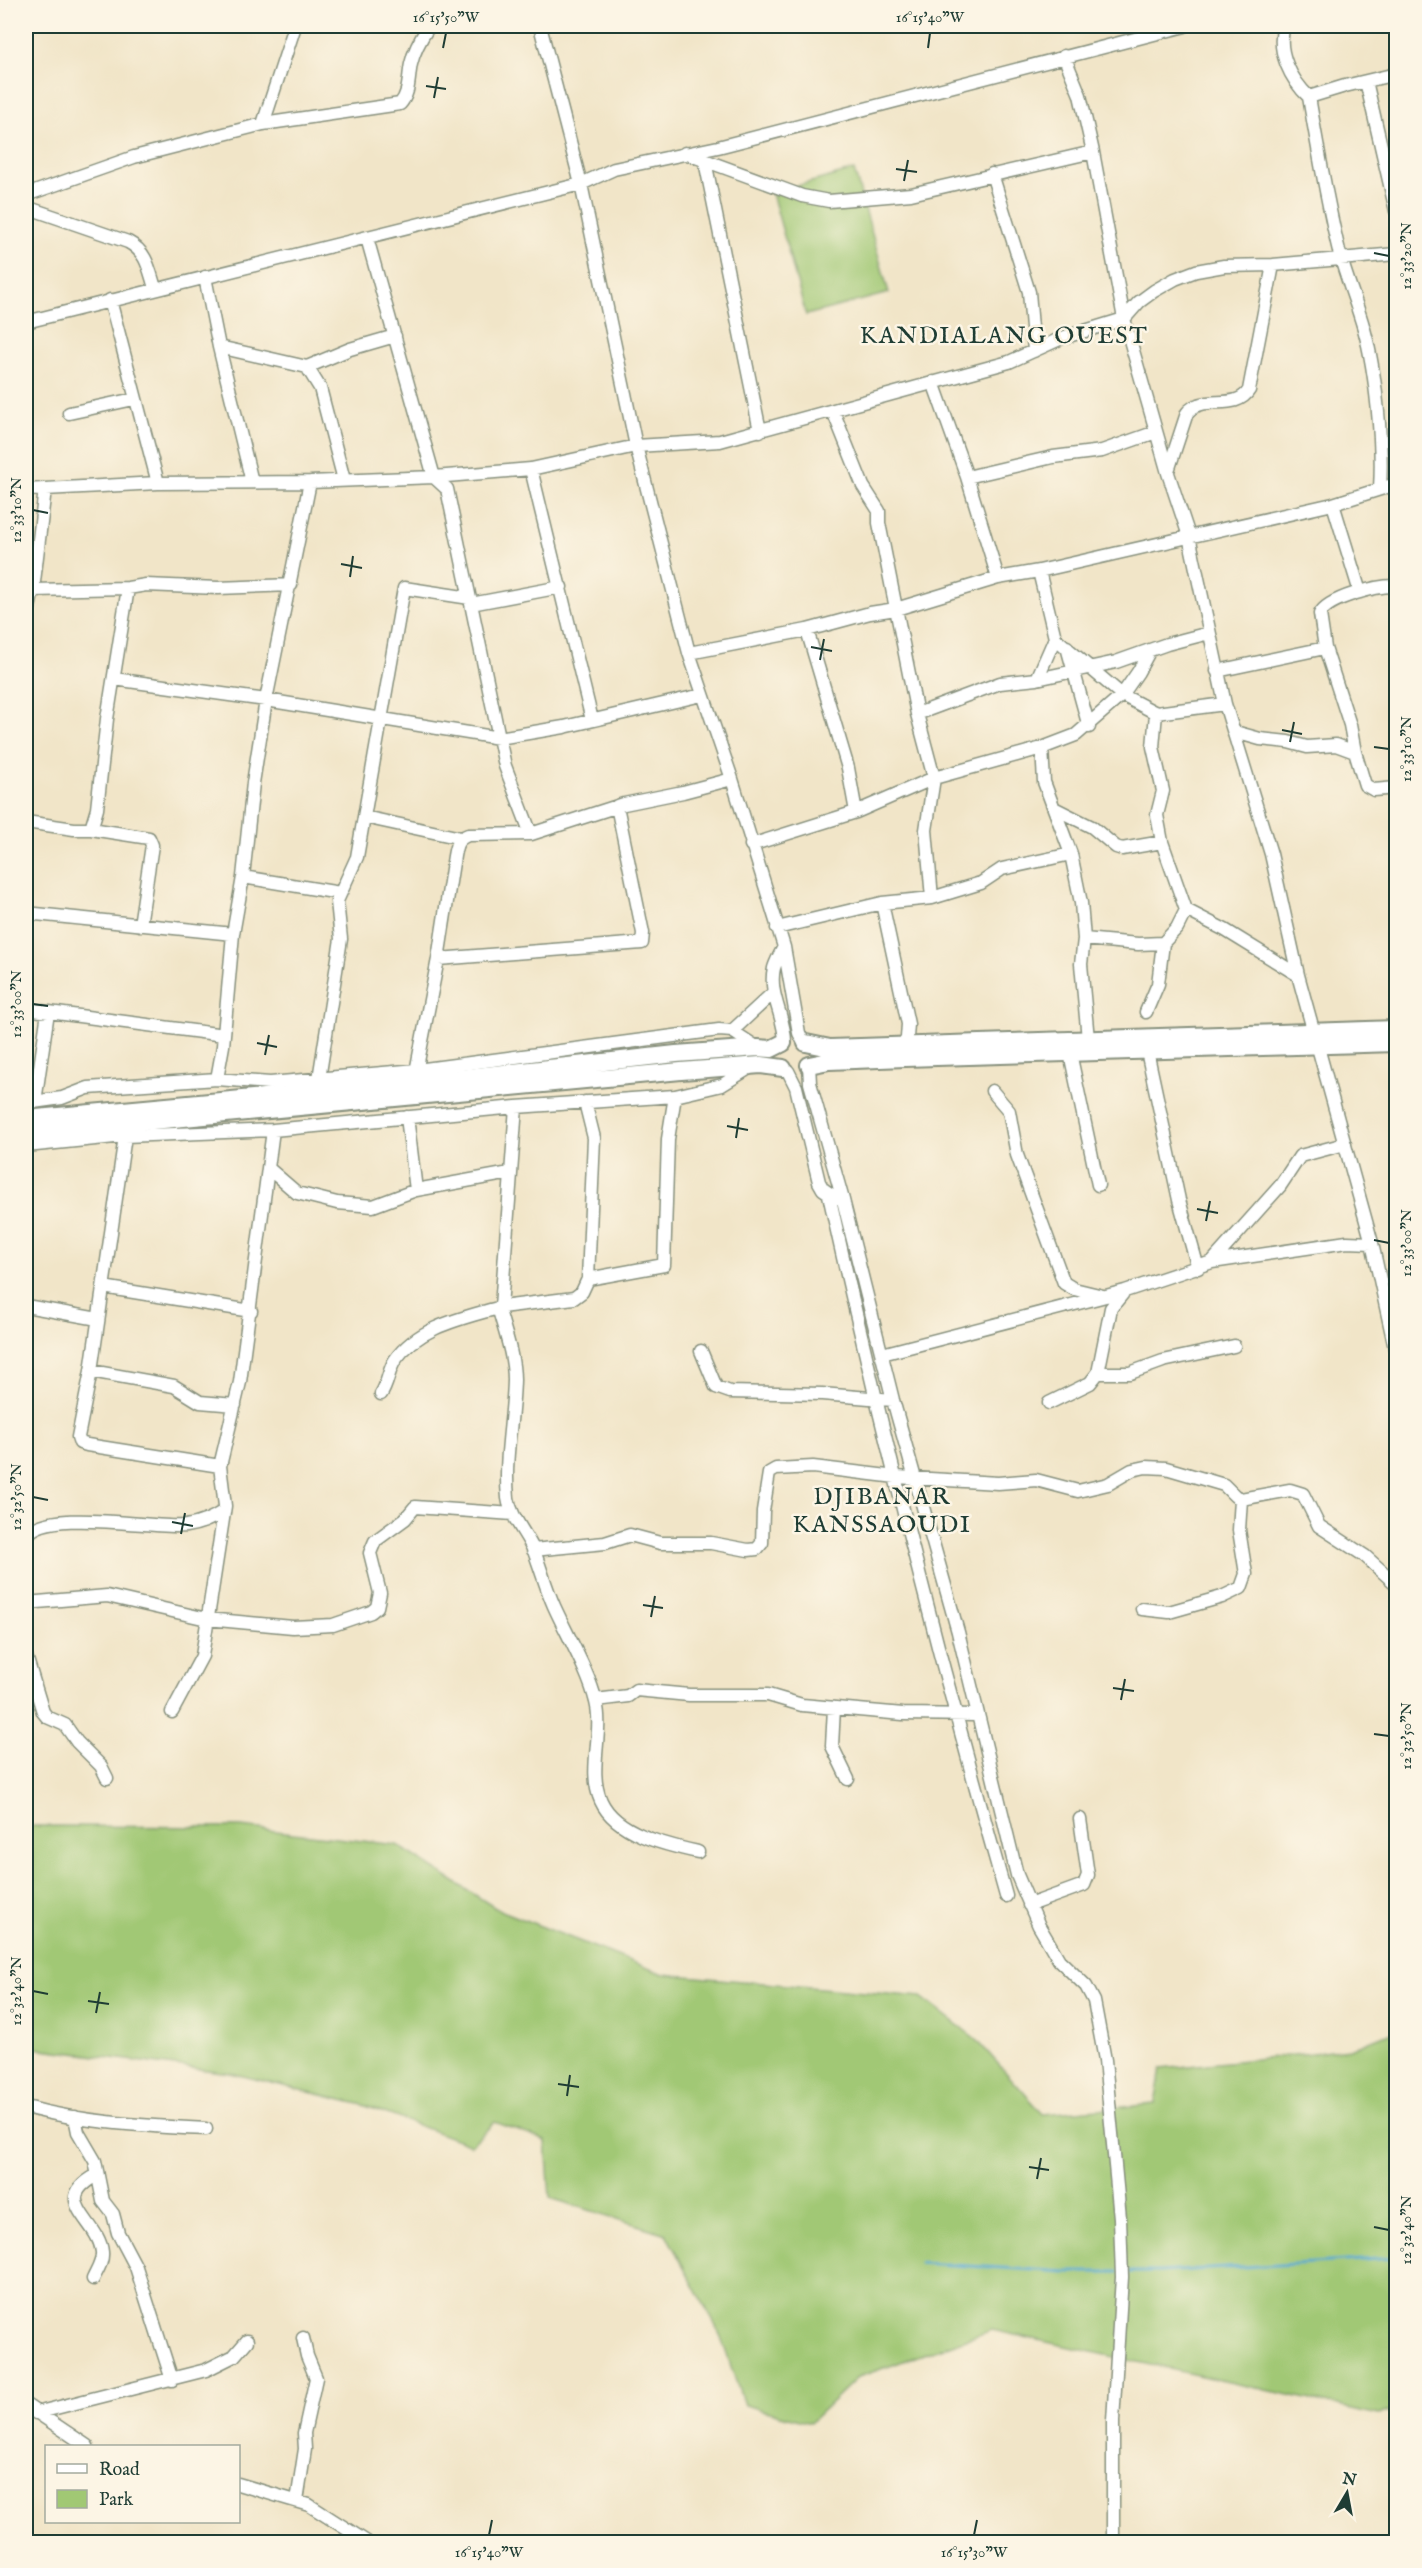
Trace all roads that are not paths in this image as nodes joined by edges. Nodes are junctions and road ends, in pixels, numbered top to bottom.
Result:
1 (295, 26) edge
2 (429, 26) edge
3 (540, 26) edge
4 (1185, 26) edge
5 (1284, 26) edge
6 (1064, 56) junction
7 (1396, 74) edge
8 (1366, 81) junction
9 (1309, 97) junction
10 (264, 124) junction
11 (1093, 152) junction
12 (684, 153) junction
13 (705, 161) junction
14 (992, 174) junction
15 (581, 183) junction
16 (26, 195) edge
17 (26, 207) edge
18 (1396, 211) edge
19 (367, 238) junction
20 (1396, 254) edge
21 (1341, 258) junction
22 (1273, 265) junction
23 (205, 277) junction
24 (155, 288) junction
25 (110, 300) junction
26 (1124, 319) junction
27 (26, 322) edge
28 (395, 336) junction
29 (219, 347) junction
30 (1034, 351) junction
31 (307, 367) junction
32 (933, 382) junction
33 (134, 399) junction
34 (833, 411) junction
35 (69, 413) dead end
36 (760, 431) junction
37 (1156, 432) junction
38 (636, 446) junction
39 (531, 469) junction
40 (1168, 472) junction
41 (434, 477) junction
42 (967, 477) junction
43 (344, 480) junction
44 (252, 482) junction
45 (310, 482) junction
46 (158, 483) junction
47 (1396, 484) edge
48 (1380, 488) junction
49 (45, 489) junction
50 (26, 490) edge
51 (1333, 504) junction
52 (1189, 536) junction
53 (1039, 571) junction
54 (998, 578) junction
55 (291, 585) junction
56 (1396, 586) edge
57 (561, 587) junction
58 (128, 588) junction
59 (33, 590) junction
60 (1360, 592) junction
61 (471, 601) junction
62 (896, 609) junction
63 (26, 622) edge
64 (807, 630) junction
65 (1209, 633) junction
66 (1055, 638) junction
67 (1067, 647) junction
68 (1325, 648) junction
69 (1150, 650) junction
70 (689, 653) junction
71 (1092, 667) junction
72 (1074, 671) junction
73 (1217, 671) junction
74 (114, 679) junction
75 (1037, 679) junction
76 (702, 695) junction
77 (1122, 695) junction
78 (266, 700) junction
79 (1225, 704) junction
80 (1156, 713) junction
81 (917, 714) junction
82 (381, 720) junction
83 (592, 720) junction
84 (1089, 727) junction
85 (1235, 732) junction
86 (498, 738) junction
87 (1042, 748) junction
88 (1355, 752) junction
89 (934, 778) junction
90 (732, 779) junction
91 (1396, 788) edge
92 (618, 806) junction
93 (1054, 808) junction
94 (856, 812) junction
95 (364, 817) junction
96 (26, 822) edge
97 (91, 829) junction
98 (531, 834) junction
99 (461, 837) junction
100 (1162, 842) junction
101 (751, 845) junction
102 (1071, 854) junction
103 (243, 877) junction
104 (340, 893) junction
105 (932, 898) junction
106 (882, 903) junction
107 (1186, 910) junction
108 (26, 913) edge
109 (140, 925) junction
110 (777, 928) junction
111 (233, 934) junction
112 (1084, 939) junction
113 (1163, 943) junction
114 (784, 947) junction
115 (438, 959) junction
116 (1298, 975) junction
117 (774, 992) junction
118 (26, 1009) edge
119 (48, 1012) junction
120 (1146, 1012) dead end
121 (1396, 1029) edge
122 (732, 1031) junction
123 (224, 1035) junction
124 (1088, 1039) junction
125 (1317, 1039) junction
126 (804, 1042) junction
127 (784, 1043) junction
128 (1396, 1043) edge
129 (758, 1048) junction
130 (906, 1051) junction
131 (1147, 1051) junction
132 (1070, 1053) junction
133 (676, 1054) junction
134 (809, 1065) junction
135 (753, 1066) junction
136 (786, 1069) junction
137 (681, 1071) junction
138 (415, 1077) junction
139 (217, 1079) junction
140 (319, 1079) junction
141 (992, 1092) dead end
142 (675, 1096) junction
143 (30, 1102) edge
144 (585, 1102) junction
145 (516, 1107) junction
146 (407, 1117) junction
147 (26, 1119) edge
148 (273, 1130) junction
149 (26, 1133) edge
150 (125, 1136) junction
151 (1345, 1144) junction
152 (26, 1146) edge
153 (268, 1168) junction
154 (510, 1173) junction
155 (1098, 1185) dead end
156 (416, 1190) junction
157 (829, 1195) junction
158 (843, 1200) junction
159 (1372, 1243) junction
160 (1212, 1262) junction
161 (1198, 1268) junction
162 (588, 1279) junction
163 (103, 1287) junction
164 (1125, 1291) junction
165 (1104, 1296) junction
166 (26, 1306) edge
167 (501, 1307) junction
168 (251, 1311) junction
169 (98, 1319) junction
170 (1234, 1346) dead end
171 (701, 1351) dead end
172 (1396, 1353) edge
173 (882, 1354) junction
174 (91, 1371) junction
175 (1098, 1373) junction
176 (381, 1394) dead end
177 (874, 1398) junction
178 (893, 1400) junction
179 (1049, 1403) dead end
180 (236, 1405) junction
181 (220, 1466) junction
182 (896, 1477) junction
183 (916, 1478) junction
184 (1241, 1499) junction
185 (224, 1511) junction
186 (513, 1514) junction
187 (26, 1537) edge
188 (533, 1550) junction
189 (1396, 1584) edge
190 (26, 1603) edge
191 (1142, 1609) dead end
192 (207, 1619) junction
193 (26, 1656) edge
194 (596, 1700) junction
195 (834, 1708) junction
196 (172, 1712) dead end
197 (977, 1715) junction
198 (954, 1716) junction
199 (107, 1778) dead end
200 (848, 1779) dead end
201 (1080, 1819) dead end
202 (698, 1852) dead end
203 (1006, 1896) dead end
204 (1029, 1905) junction
205 (26, 2107) edge
206 (75, 2117) junction
207 (206, 2129) dead end
208 (97, 2175) junction
209 (93, 2279) dead end
210 (303, 2338) dead end
211 (247, 2341) dead end
212 (172, 2380) junction
213 (31, 2409) edge
214 (85, 2445) edge
215 (240, 2485) edge
216 (297, 2501) junction
217 (367, 2542) edge
218 (1113, 2542) edge

1 - 10 street
2 - 10 street
3 - 15 street
4 - 6 street
5 - 9 street
6 - 11 street
6 - 12 street
7 - 8 street
8 - 9 street
8 - 18 street
9 - 21 street
10 - 16 street
11 - 14 street
11 - 26 street
12 - 13 street
12 - 15 street
13 - 14 street
13 - 36 street
14 - 30 street
15 - 19 street
15 - 38 street
17 - 24 street
19 - 23 street
19 - 28 street
20 - 21 street
21 - 22 street
21 - 48 street
22 - 26 street
22 - 40 street
23 - 24 street
23 - 29 street
24 - 25 street
25 - 27 street
25 - 33 street
26 - 30 street
26 - 37 street
28 - 31 street
28 - 41 street
29 - 31 street
29 - 44 street
30 - 32 street
31 - 43 street
32 - 34 street
32 - 42 street
33 - 35 street
33 - 46 street
34 - 36 street
34 - 62 street
36 - 38 street
37 - 40 street
37 - 42 street
38 - 39 street
38 - 70 street
39 - 41 street
39 - 57 street
40 - 52 street
41 - 43 street
41 - 61 street
42 - 54 street
43 - 45 street
44 - 45 street
44 - 46 street
45 - 55 street
46 - 49 street
47 - 48 street
48 - 51 street
49 - 50 street
49 - 59 street
51 - 52 street
51 - 60 street
52 - 53 street
52 - 65 street
53 - 54 street
53 - 66 street
54 - 62 street
55 - 58 street
55 - 78 street
56 - 60 street
57 - 61 street
57 - 83 street
58 - 59 street
58 - 74 street
59 - 63 street
60 - 68 street
61 - 82 street
61 - 86 street
62 - 64 street
62 - 81 street
64 - 70 street
64 - 94 street
65 - 69 street
65 - 73 street
66 - 67 street
66 - 75 street
67 - 71 street
67 - 72 street
68 - 73 street
68 - 88 street
69 - 71 street
69 - 77 street
70 - 76 street
71 - 72 street
71 - 77 street
72 - 75 street
72 - 84 street
73 - 79 street
74 - 78 street
74 - 97 street
75 - 81 street
76 - 83 street
76 - 90 street
77 - 80 street
77 - 84 street
78 - 82 street
78 - 103 street
79 - 80 street
79 - 85 street
80 - 100 street
81 - 89 street
82 - 86 street
82 - 95 street
83 - 86 street
84 - 87 street
85 - 88 street
85 - 116 street
86 - 98 street
87 - 89 street
87 - 93 street
88 - 91 street
89 - 94 street
89 - 105 street
90 - 92 street
90 - 101 street
92 - 98 street
92 - 115 street
93 - 100 street
93 - 102 street
94 - 101 street
95 - 99 street
95 - 104 street
96 - 97 street
97 - 109 street
98 - 99 street
99 - 115 street
100 - 107 street
101 - 110 street
102 - 105 street
102 - 112 street
103 - 104 street
103 - 111 street
104 - 140 street
105 - 106 street
106 - 110 street
106 - 130 street
107 - 113 street
107 - 116 street
108 - 109 street
109 - 111 street
110 - 114 street
111 - 123 street
112 - 113 street
112 - 124 street
113 - 120 street
114 - 117 street
114 - 126 street
115 - 138 street
116 - 125 street
117 - 122 street
117 - 127 street
118 - 119 street
119 - 123 street
119 - 143 street
121 - 125 main road
122 - 129 street
122 - 138 street
123 - 139 street
124 - 125 main road
124 - 130 main road
125 - 128 main road
125 - 131 main road
125 - 151 street
126 - 127 main road
126 - 130 main road
126 - 134 main road
127 - 129 main road
127 - 136 main road
129 - 133 main road
130 - 132 main road
130 - 134 main road
131 - 132 main road
131 - 161 street
132 - 155 street
133 - 137 main road
133 - 138 main road
134 - 136 main road
134 - 158 street
135 - 136 main road
135 - 137 main road
135 - 142 street
136 - 157 street
137 - 149 main road
138 - 140 street
138 - 147 main road
139 - 140 street
139 - 143 street
141 - 165 street
142 - 144 street
142 - 162 street
144 - 145 street
144 - 162 street
145 - 146 street
145 - 154 street
146 - 148 street
146 - 156 street
148 - 150 street
148 - 153 street
150 - 152 street
150 - 163 street
151 - 159 street
151 - 160 street
153 - 156 street
153 - 168 street
154 - 156 street
154 - 167 street
157 - 158 street
157 - 177 street
158 - 173 street
159 - 160 street
159 - 172 street
160 - 161 street
161 - 164 street
162 - 167 street
163 - 168 street
163 - 169 street
164 - 165 street
164 - 175 street
165 - 173 street
166 - 169 street
167 - 176 street
167 - 186 street
168 - 180 street
169 - 174 street
170 - 175 street
171 - 177 street
173 - 178 street
174 - 180 street
174 - 181 street
175 - 179 street
177 - 178 street
177 - 182 street
178 - 183 street
180 - 181 street
181 - 185 street
182 - 183 street
182 - 188 street
182 - 198 street
183 - 184 street
183 - 197 street
184 - 189 street
184 - 191 street
185 - 187 street
185 - 192 street
186 - 188 street
186 - 192 street
188 - 194 street
190 - 192 street
192 - 196 street
193 - 199 street
194 - 195 street
194 - 202 street
195 - 198 street
195 - 200 street
197 - 198 street
197 - 204 street
198 - 203 street
201 - 204 street
204 - 218 street
205 - 206 street
206 - 207 street
206 - 208 street
208 - 209 street
208 - 212 street
210 - 216 street
211 - 212 street
212 - 213 street
213 - 214 street
215 - 216 street
216 - 217 street

